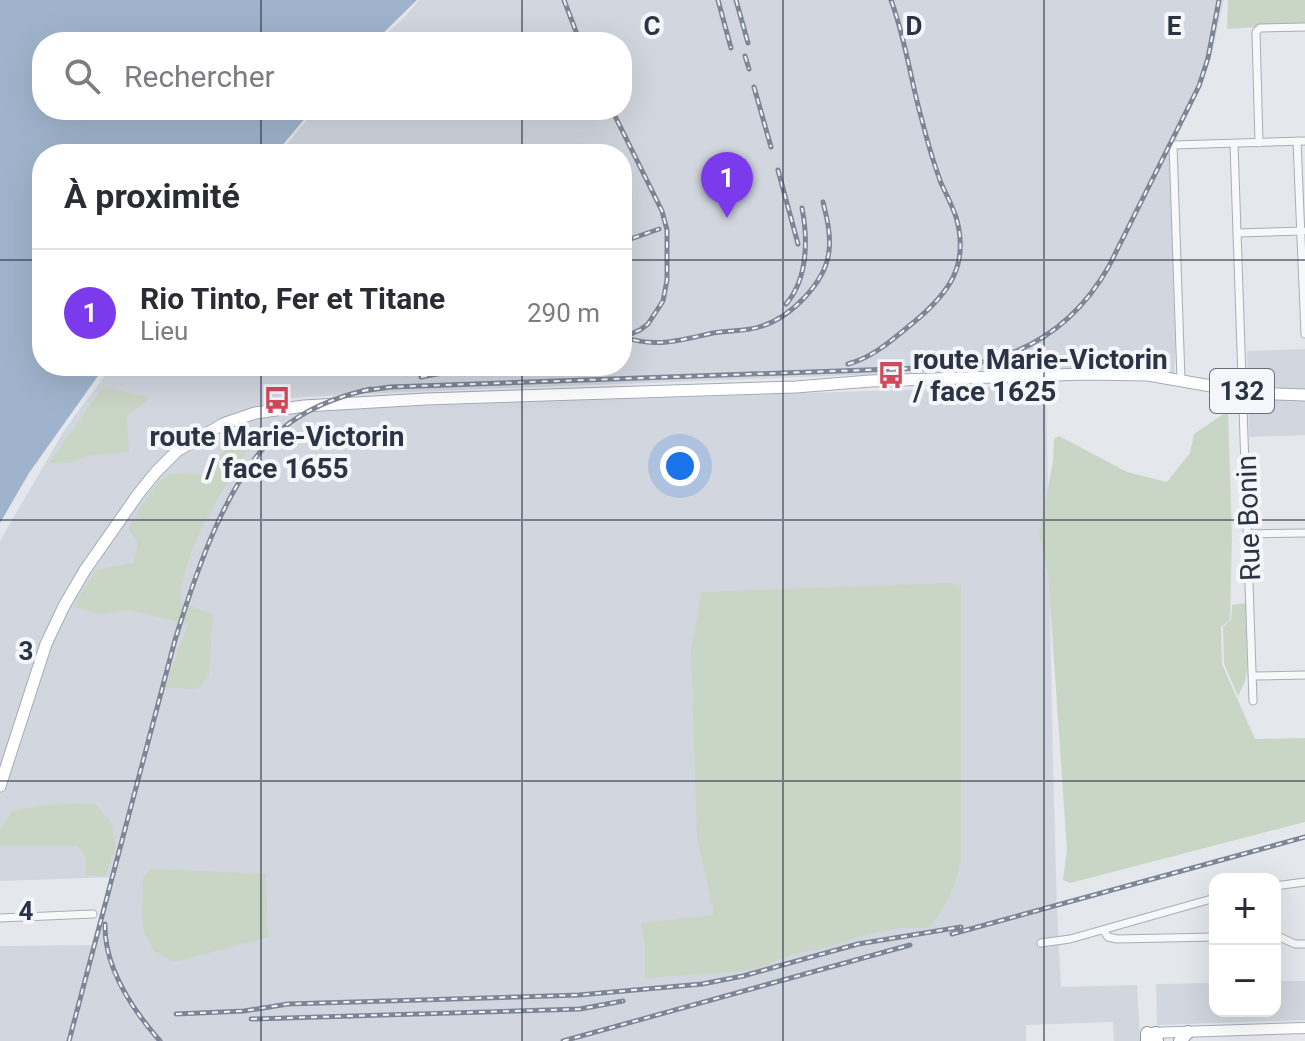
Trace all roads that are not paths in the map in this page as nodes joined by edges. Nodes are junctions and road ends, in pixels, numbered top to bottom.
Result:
1 (1305, 27) edge
2 (1301, 141) edge
3 (1259, 143) junction
4 (1234, 144) junction
5 (1303, 231) edge
6 (1238, 233) junction
7 (1305, 334) edge
8 (1181, 380) junction
9 (1243, 391) junction
10 (1305, 395) edge
11 (1305, 533) edge
12 (1248, 534) junction
13 (1305, 675) edge
14 (1253, 676) junction
15 (1253, 701) dead end
16 (0, 786) edge
17 (1305, 882) edge
18 (1281, 885) edge
19 (1209, 900) edge
20 (93, 914) dead end
21 (0, 918) edge
22 (1103, 930) junction
23 (1209, 937) edge
24 (1281, 938) edge
25 (1041, 943) dead end
26 (1305, 944) edge
27 (1305, 1028) edge
28 (1184, 1036) edge
29 (1152, 1037) edge

1 - 3 street
2 - 3 street
2 - 5 street
3 - 4 street
4 - 6 street, Rue Bonin
4 - 8 street
5 - 6 street
5 - 7 street
6 - 9 street, Rue Bonin
8 - 9 main road, 132
8 - 16 main road, 132
9 - 10 main road, 132
9 - 12 street, Rue Bonin
11 - 12 street
12 - 14 street, Rue Bonin
13 - 14 street
14 - 15 street, Rue Bonin
17 - 18 street
19 - 22 street
20 - 21 street
22 - 23 street
22 - 25 street
24 - 26 street
27 - 28 street
28 - 29 street

